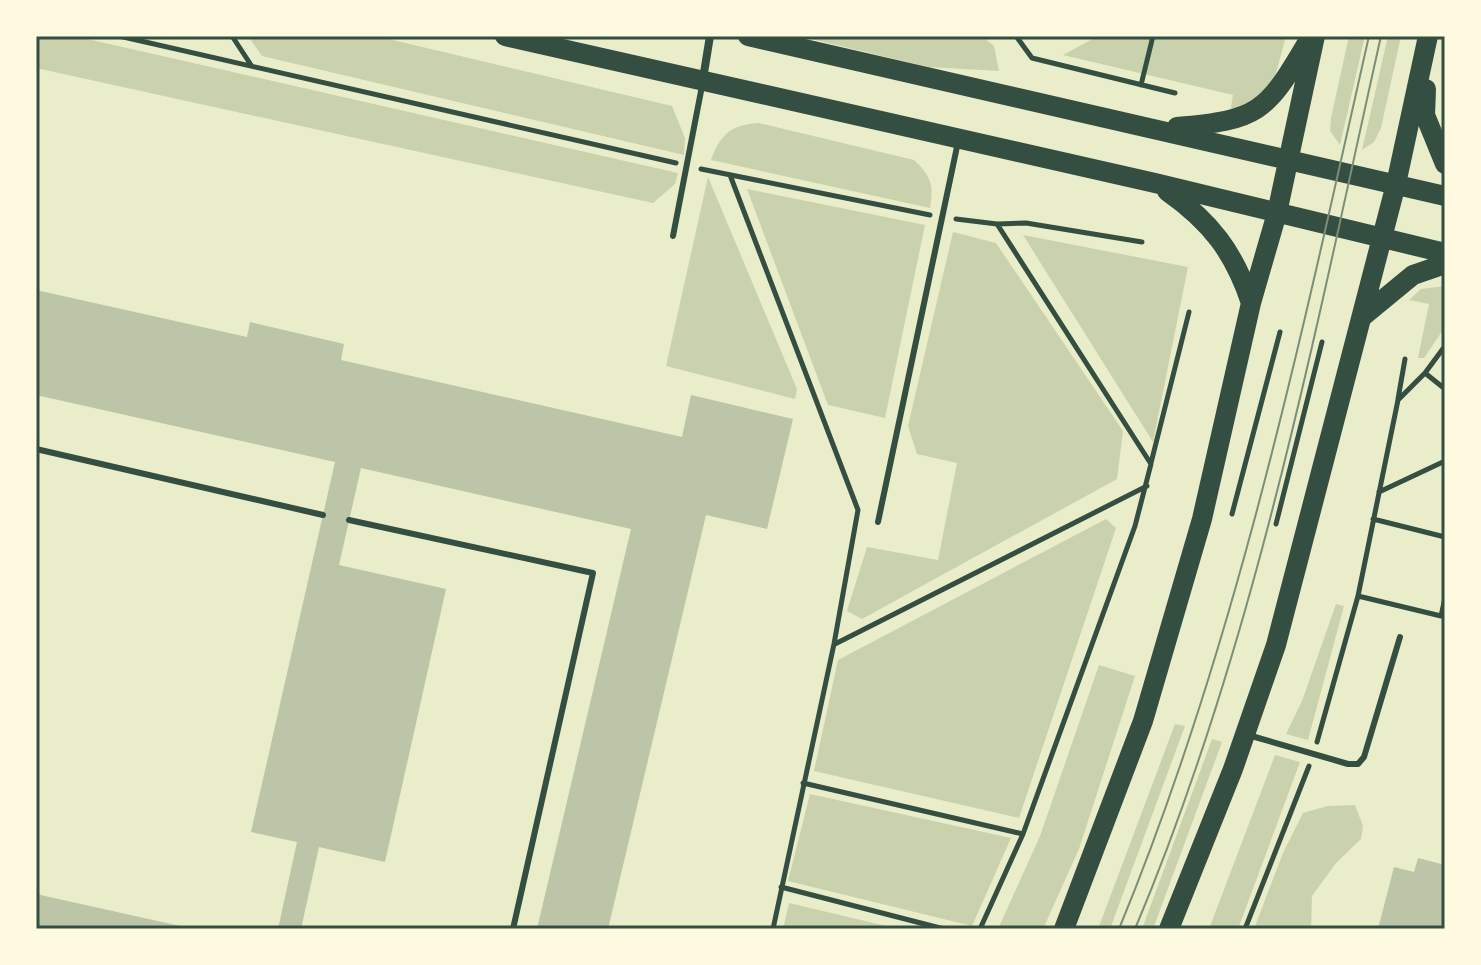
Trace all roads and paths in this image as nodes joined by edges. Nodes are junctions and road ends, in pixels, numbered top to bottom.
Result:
1 (119, 36) edge
2 (165, 36) edge
3 (232, 36) edge
4 (505, 36) edge
5 (710, 36) edge
6 (748, 36) edge
7 (1016, 36) edge
8 (1153, 36) edge
9 (1313, 36) edge
10 (126, 37) edge
11 (1427, 41) edge
12 (157, 45) junction
13 (251, 65) junction
14 (702, 81) junction
15 (1141, 85) junction
16 (1175, 93) dead end
17 (1157, 129) junction
18 (959, 140) junction
19 (1288, 160) junction
20 (1445, 164) edge
21 (687, 166) junction
22 (730, 174) junction
23 (1155, 183) junction
24 (1396, 184) junction
25 (1445, 196) edge
26 (1277, 213) junction
27 (943, 217) junction
28 (997, 224) junction
29 (673, 236) dead end
30 (1381, 237) junction
31 (1142, 242) dead end
32 (1445, 253) edge
33 (1445, 264) edge
34 (1251, 303) junction
35 (1189, 312) dead end
36 (1362, 317) junction
37 (1280, 332) dead end
38 (1322, 342) dead end
39 (1445, 346) edge
40 (1405, 359) dead end
41 (1425, 373) junction
42 (1445, 389) edge
43 (1398, 400) junction
44 (36, 449) edge
45 (1445, 461) edge
46 (1151, 464) junction
47 (1147, 486) junction
48 (1378, 492) junction
49 (1232, 514) dead end
50 (323, 515) dead end
51 (1373, 519) junction
52 (349, 520) dead end
53 (878, 522) dead end
54 (1276, 524) dead end
55 (1445, 537) edge
56 (1358, 596) junction
57 (1445, 598) edge
58 (1400, 637) dead end
59 (834, 644) junction
60 (1245, 734) junction
61 (1313, 754) junction
62 (803, 783) junction
63 (1023, 834) junction
64 (781, 887) junction
65 (513, 929) edge
66 (773, 929) edge
67 (944, 929) edge
68 (980, 929) edge
69 (1064, 929) edge
70 (1169, 929) edge
71 (1245, 929) edge

1 - 10 path
2 - 12 path
3 - 13 path
4 - 14 main road
5 - 14 street
6 - 17 main road
7 - 15 path
8 - 15 path
9 - 17 main road
9 - 19 main road
10 - 12 path
11 - 20 main road
11 - 24 main road
12 - 13 path
13 - 21 path
14 - 18 main road
14 - 21 lane
15 - 16 path
17 - 19 main road
18 - 23 main road
18 - 27 lane
19 - 24 main road
19 - 26 main road
21 - 22 path
21 - 29 lane
22 - 27 path
22 - 59 path
23 - 26 main road
23 - 34 main road
24 - 25 main road
24 - 30 main road
26 - 30 main road
26 - 34 main road
27 - 28 path
27 - 53 lane
28 - 31 path
28 - 46 path
30 - 32 main road
30 - 36 main road
33 - 36 main road
34 - 69 main road
35 - 46 path
36 - 60 main road
37 - 49 path
38 - 54 path
39 - 41 path
40 - 43 path
41 - 42 path
41 - 43 path
43 - 48 path
44 - 50 lane
45 - 48 path
46 - 47 path
47 - 59 path
47 - 63 path
48 - 51 path
51 - 55 path
51 - 56 path
52 - 65 lane
56 - 57 path
56 - 61 path
58 - 61 lane
59 - 62 path
60 - 61 lane
60 - 70 main road
61 - 71 path
62 - 63 path
62 - 64 path
63 - 68 path
64 - 66 path
64 - 67 path

